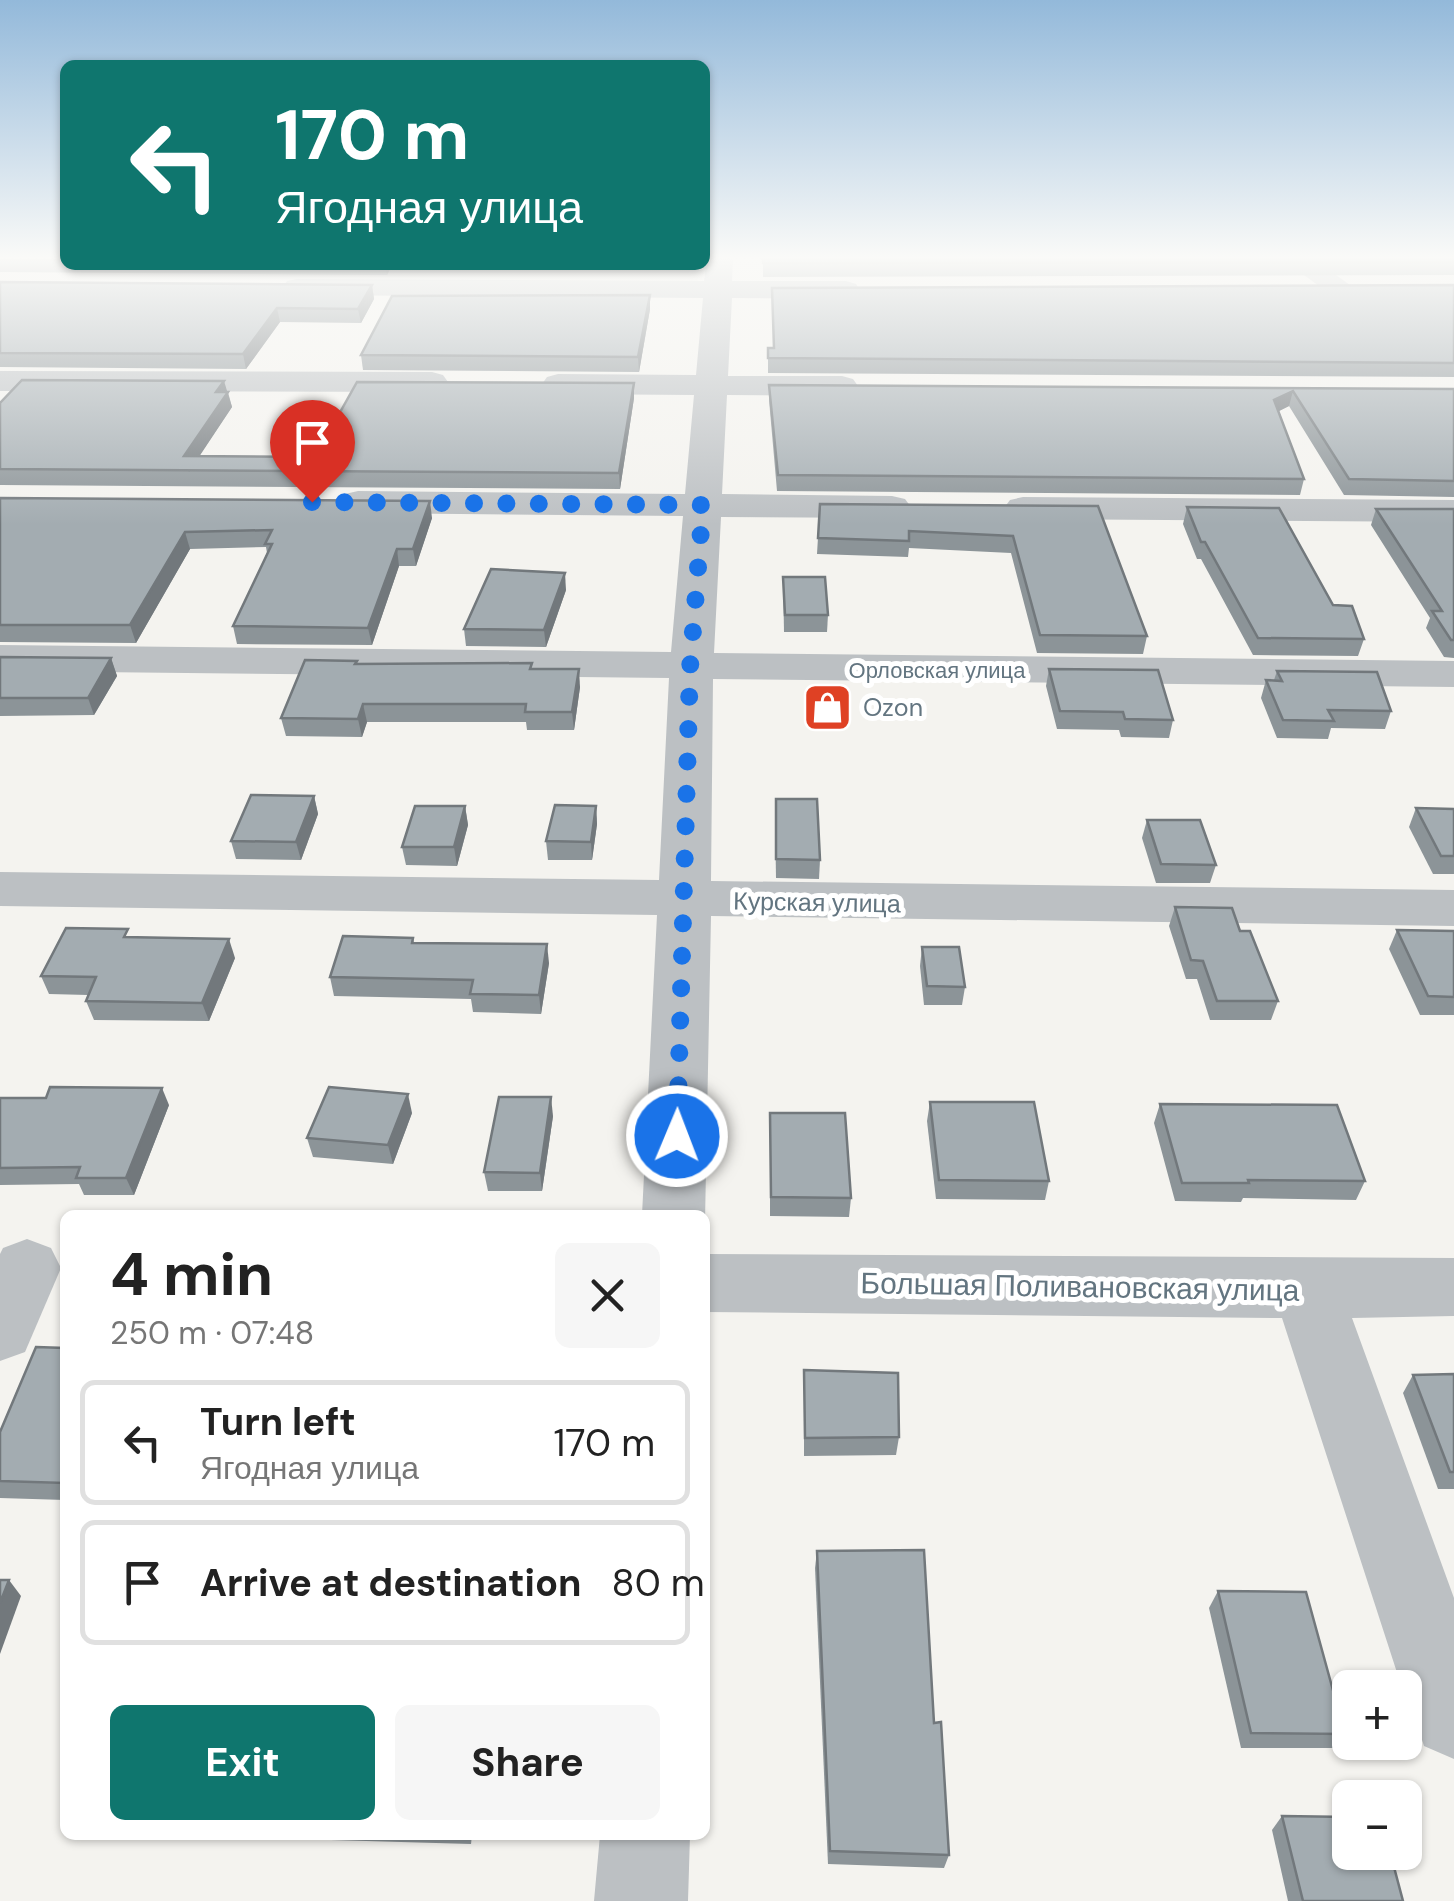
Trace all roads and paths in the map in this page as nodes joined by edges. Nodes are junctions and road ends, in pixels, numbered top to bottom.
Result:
1 (714, 348) edge
2 (0, 380) edge
3 (457, 383) edge
4 (536, 384) edge
5 (712, 385) junction
6 (870, 387) edge
7 (332, 502) edge
8 (703, 505) junction
9 (920, 507) edge
10 (979, 507) edge
11 (1454, 511) edge
12 (0, 658) edge
13 (690, 668) junction
14 (1454, 674) edge
15 (0, 889) edge
16 (682, 900) junction
17 (1454, 908) edge
18 (675, 1210) edge
19 (31, 1268) edge
20 (710, 1282) edge
21 (1454, 1287) edge
22 (1307, 1290) junction
23 (0, 1330) edge
24 (1454, 1716) edge
25 (644, 1840) edge
26 (641, 1901) edge

1 - 5 street
2 - 3 street
4 - 5 street
5 - 6 street
5 - 8 street
7 - 8 street
8 - 9 street
8 - 13 street
10 - 11 street
12 - 13 street, Орловская улица
13 - 14 street, Орловская улица
13 - 16 street
15 - 16 street, Курская улица
16 - 17 street, Курская улица
16 - 18 street
19 - 23 street
20 - 22 street, Большая Поливановская улица
21 - 22 street, Большая Поливановская улица
22 - 24 street
25 - 26 street

